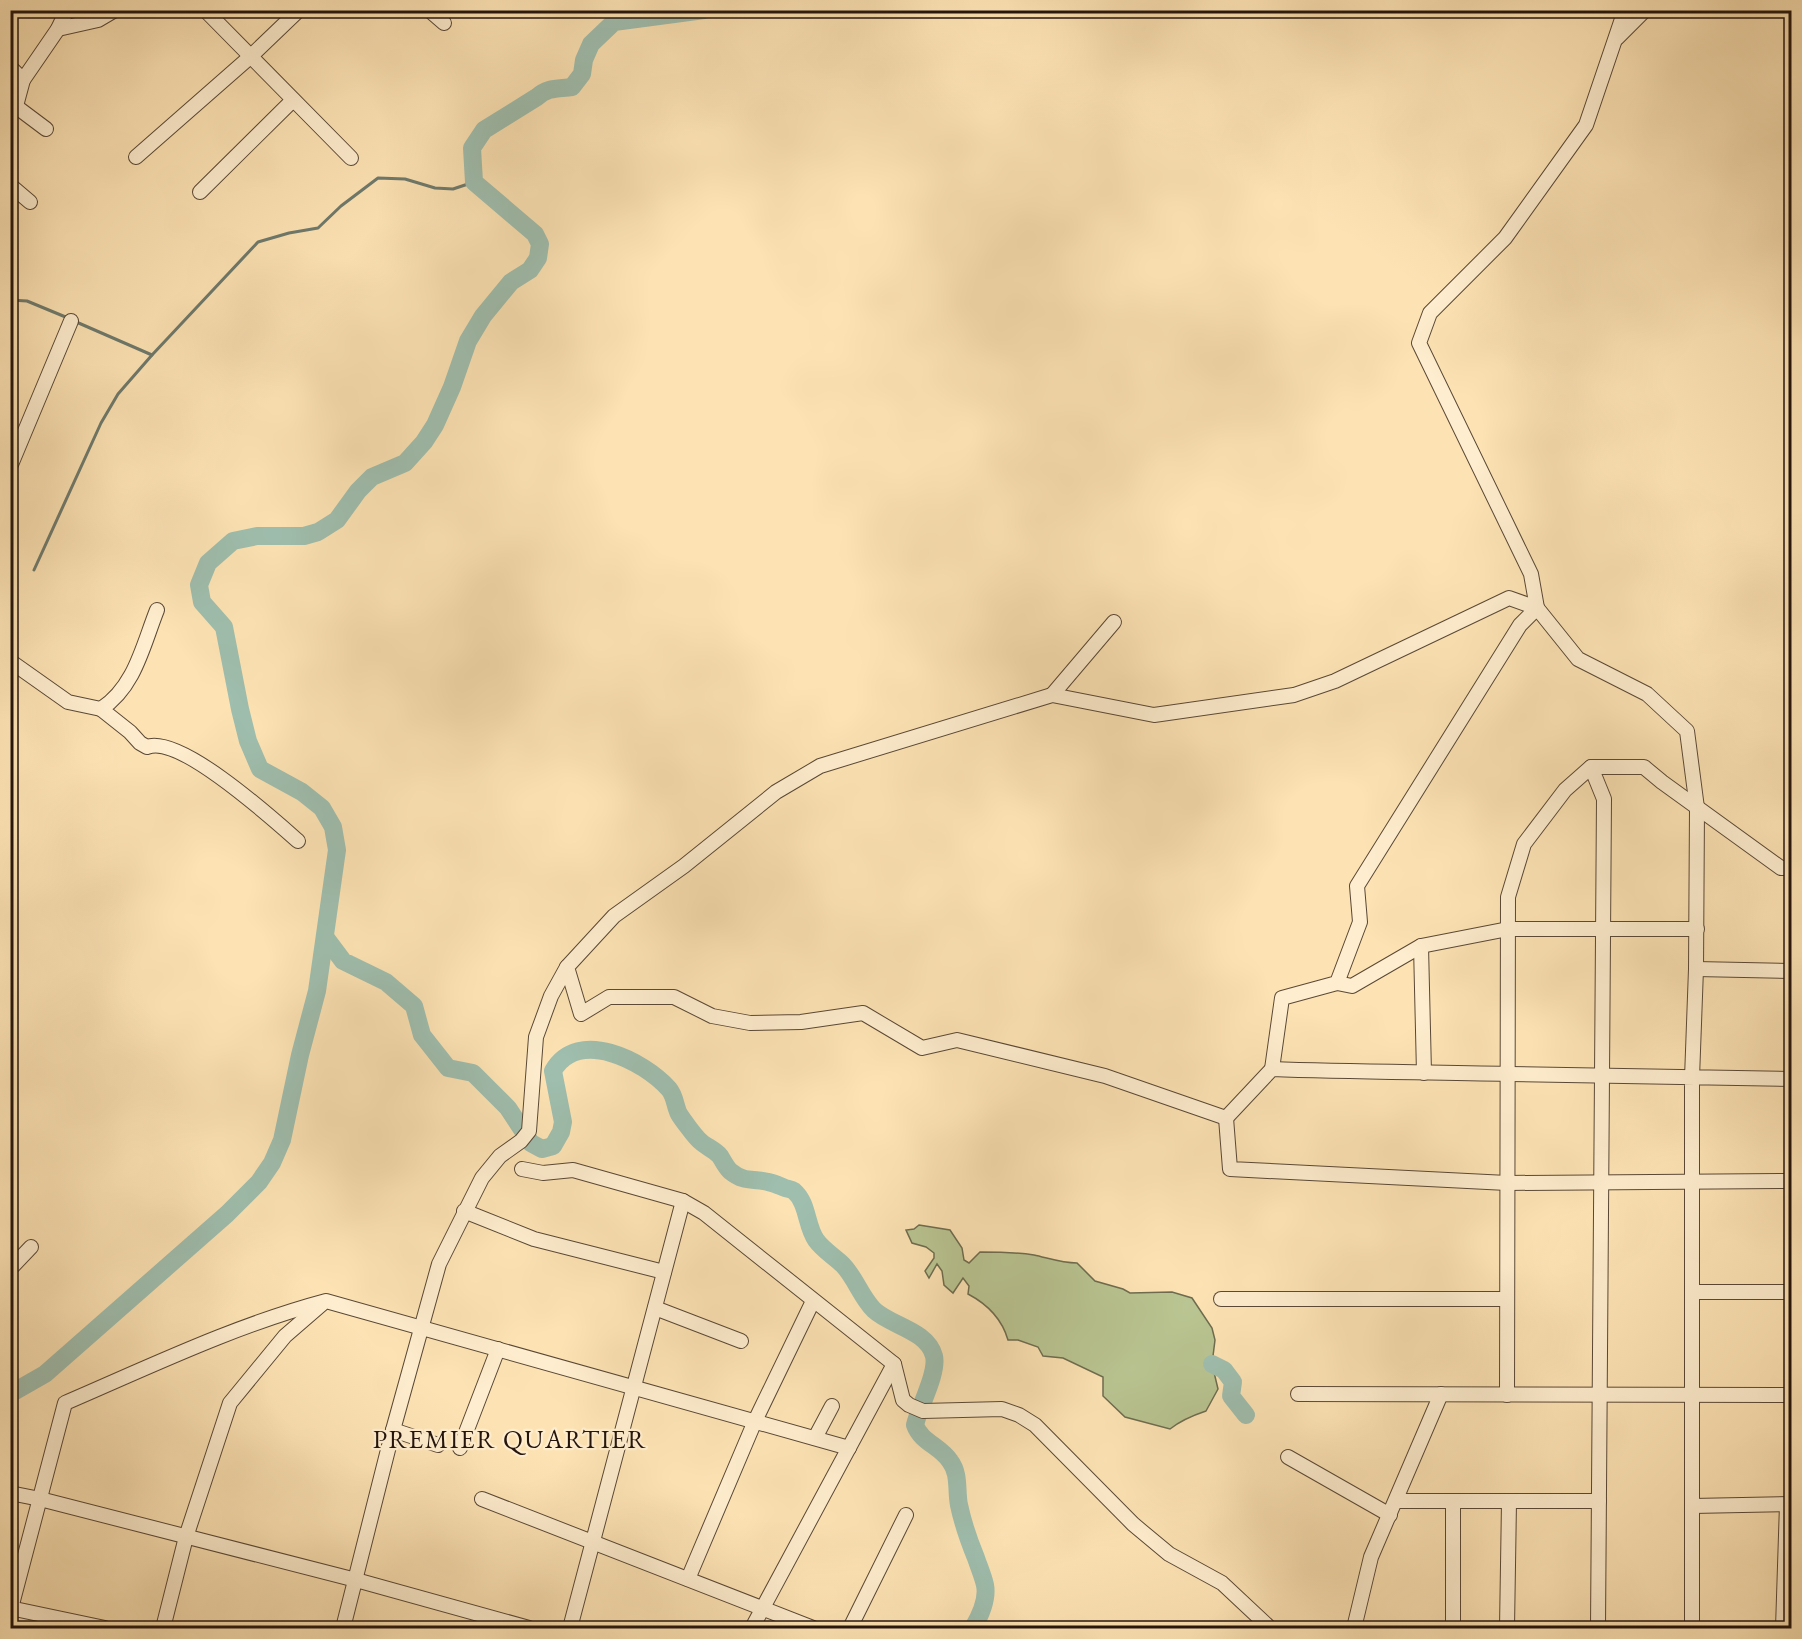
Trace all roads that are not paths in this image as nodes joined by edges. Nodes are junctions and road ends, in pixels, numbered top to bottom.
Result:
1 (67, 10) edge
2 (115, 10) edge
3 (205, 10) edge
4 (429, 10) edge
5 (1625, 10) edge
6 (1646, 10) edge
7 (298, 11) edge
8 (444, 23) dead end
9 (58, 29) junction
10 (1615, 39) junction
11 (250, 57) junction
12 (10, 67) edge
13 (23, 80) junction
14 (293, 100) junction
15 (13, 104) edge
16 (46, 129) dead end
17 (136, 157) dead end
18 (351, 158) dead end
19 (10, 185) edge
20 (200, 192) dead end
21 (30, 202) dead end
22 (71, 321) dead end
23 (10, 467) edge
24 (1537, 608) junction
25 (157, 610) dead end
26 (1114, 622) dead end
27 (10, 661) edge
28 (1052, 695) junction
29 (101, 709) junction
30 (1591, 767) junction
31 (1697, 808) junction
32 (298, 841) dead end
33 (1791, 868) edge
34 (1508, 929) junction
35 (1604, 929) junction
36 (1697, 929) junction
37 (1421, 946) junction
38 (567, 967) junction
39 (1696, 969) junction
40 (1791, 970) edge
41 (1337, 983) junction
42 (1272, 1069) junction
43 (1424, 1073) junction
44 (1507, 1074) junction
45 (1604, 1076) junction
46 (1692, 1078) junction
47 (1791, 1079) edge
48 (1226, 1118) junction
49 (522, 1169) dead end
50 (1791, 1181) edge
51 (1603, 1182) junction
52 (1692, 1182) junction
53 (1507, 1183) junction
54 (683, 1201) junction
55 (464, 1211) junction
56 (31, 1247) dead end
57 (10, 1269) edge
58 (664, 1272) junction
59 (1692, 1292) junction
60 (1791, 1292) edge
61 (1221, 1299) dead end
62 (1507, 1299) junction
63 (326, 1301) junction
64 (813, 1301) junction
65 (655, 1308) junction
66 (421, 1328) junction
67 (741, 1341) dead end
68 (498, 1349) junction
69 (894, 1364) junction
70 (634, 1388) junction
71 (1298, 1394) dead end
72 (1441, 1394) junction
73 (1599, 1394) junction
74 (1692, 1394) junction
75 (1507, 1395) junction
76 (1791, 1395) edge
77 (832, 1406) dead end
78 (755, 1422) junction
79 (393, 1430) junction
80 (815, 1438) junction
81 (438, 1444) dead end
82 (849, 1448) junction
83 (460, 1449) dead end
84 (1288, 1457) dead end
85 (10, 1493) edge
86 (40, 1499) junction
87 (482, 1499) dead end
88 (1396, 1501) junction
89 (1599, 1501) junction
90 (1453, 1502) junction
91 (1509, 1502) junction
92 (1789, 1504) edge
93 (1692, 1506) junction
94 (906, 1515) dead end
95 (1390, 1515) junction
96 (186, 1537) junction
97 (593, 1542) junction
98 (688, 1579) junction
99 (356, 1580) junction
100 (11, 1609) edge
101 (762, 1610) junction
102 (105, 1629) edge
103 (163, 1629) edge
104 (343, 1629) edge
105 (529, 1629) edge
106 (570, 1629) edge
107 (752, 1629) edge
108 (813, 1629) edge
109 (850, 1629) edge
110 (1270, 1629) edge
111 (1354, 1629) edge
112 (1453, 1629) edge
113 (1507, 1629) edge
114 (1598, 1629) edge
115 (1692, 1629) edge
116 (1783, 1629) edge

1 - 9 street
2 - 9 street
3 - 11 street
4 - 8 street
5 - 10 street
6 - 10 street
7 - 11 street
9 - 13 street
10 - 24 street
11 - 14 street
11 - 17 street
12 - 13 street
13 - 15 street
14 - 18 street
14 - 20 street
15 - 16 street
19 - 21 street
22 - 23 street
24 - 28 street
24 - 31 street
24 - 41 street
25 - 29 street
26 - 28 street
27 - 29 street
28 - 38 street
29 - 32 street
30 - 31 street
30 - 34 street
30 - 35 street
31 - 33 street
31 - 36 street
34 - 35 street
34 - 37 street
34 - 44 street
35 - 36 street
35 - 45 street
36 - 39 street
37 - 41 street
37 - 43 street
38 - 48 street
38 - 55 street
39 - 40 street
39 - 46 street
41 - 42 street
42 - 43 street
42 - 48 street
43 - 44 street
44 - 45 street
44 - 53 street
45 - 46 street
45 - 51 street
46 - 47 street
46 - 52 street
48 - 53 street
49 - 54 street
50 - 52 street
51 - 52 street
51 - 53 street
51 - 73 street
52 - 59 street
53 - 62 street
54 - 58 street
54 - 64 street
55 - 58 street
55 - 66 street
56 - 57 street
58 - 65 street
59 - 60 street
59 - 74 street
61 - 62 street
62 - 75 street
63 - 66 street
63 - 86 street
63 - 96 street
64 - 69 street
64 - 78 street
65 - 67 street
65 - 70 street
66 - 68 street
66 - 79 street
68 - 70 street
68 - 83 street
69 - 82 street
69 - 110 street
70 - 78 street
70 - 97 street
71 - 72 street
72 - 75 street
72 - 88 street
73 - 74 street
73 - 75 street
73 - 89 street
74 - 76 street
74 - 93 street
77 - 80 street
78 - 80 street
78 - 98 street
79 - 81 street
79 - 99 street
80 - 82 street
82 - 101 street
84 - 95 street
85 - 86 street
86 - 96 street
86 - 100 street
87 - 97 street
88 - 90 street
88 - 95 street
89 - 91 street
89 - 114 street
90 - 91 street
90 - 112 street
91 - 113 street
92 - 93 street
92 - 116 street
93 - 115 street
94 - 109 street
95 - 111 street
96 - 99 street
96 - 103 street
97 - 98 street
97 - 106 street
98 - 101 street
99 - 104 street
99 - 105 street
100 - 102 street
101 - 107 street
101 - 108 street

